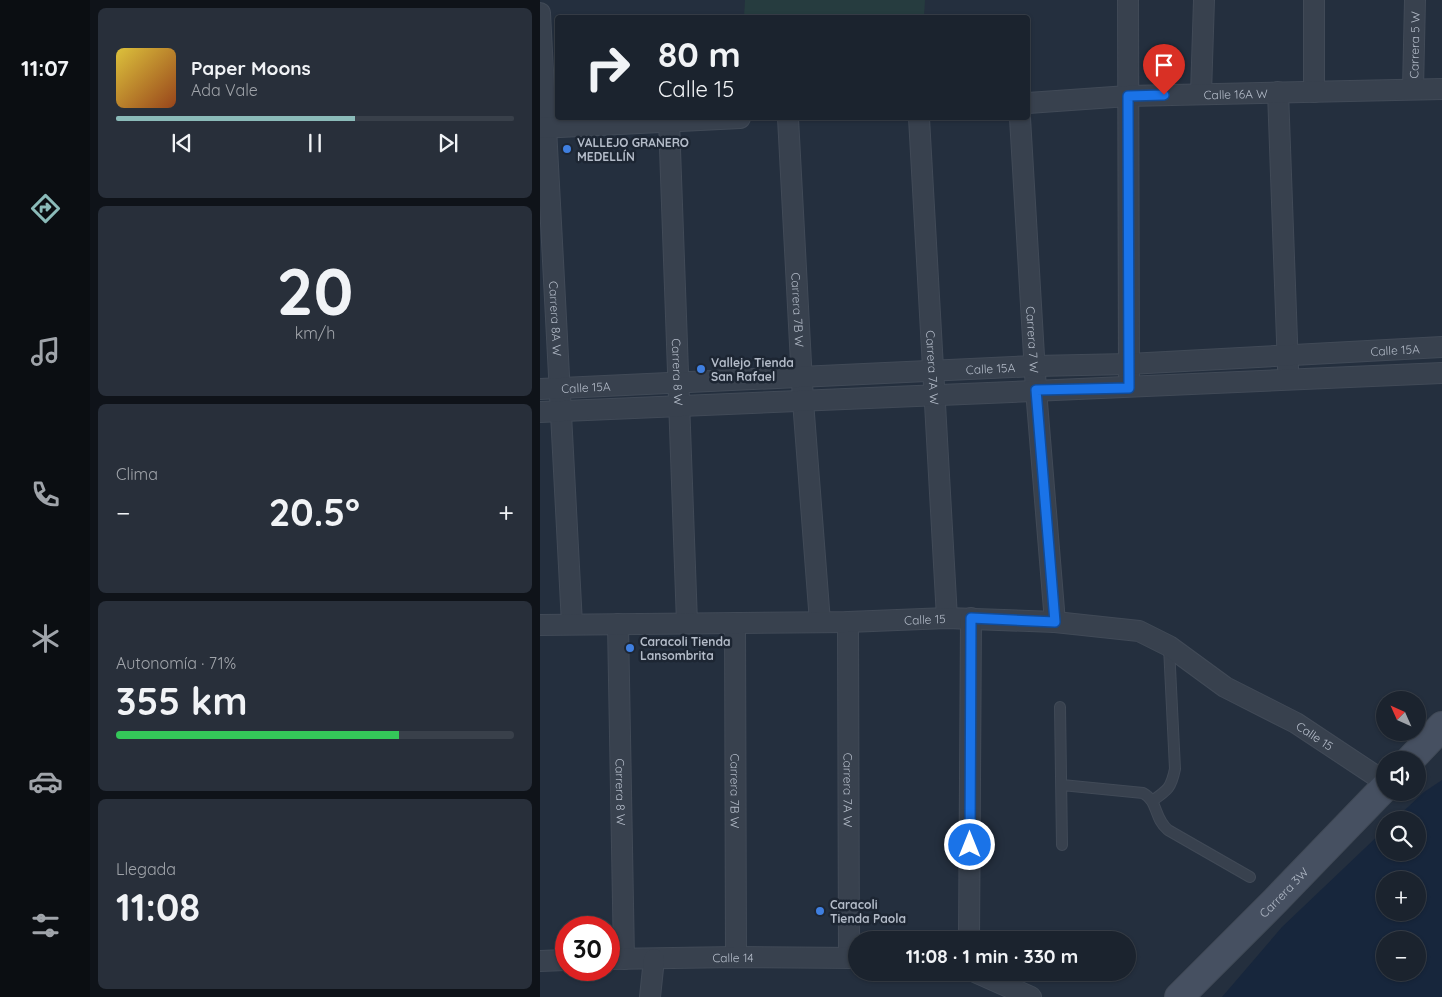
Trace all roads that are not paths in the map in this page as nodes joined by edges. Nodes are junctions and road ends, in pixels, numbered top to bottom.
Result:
1 (1128, 0) edge
2 (1204, 0) edge
3 (1314, 0) edge
4 (1415, 0) edge
5 (540, 13) edge
6 (1414, 89) junction
7 (1442, 89) edge
8 (1278, 92) junction
9 (1314, 92) junction
10 (1201, 94) junction
11 (1128, 96) junction
12 (1030, 103) edge
13 (692, 120) edge
14 (788, 120) edge
15 (919, 120) edge
16 (1020, 120) edge
17 (668, 121) junction
18 (543, 128) edge
19 (1442, 347) edge
20 (1288, 355) junction
21 (1129, 364) junction
22 (1035, 366) junction
23 (933, 372) junction
24 (1442, 373) edge
25 (802, 377) junction
26 (1288, 380) junction
27 (679, 383) junction
28 (1129, 388) junction
29 (550, 389) edge
30 (1036, 390) junction
31 (934, 395) junction
32 (803, 401) junction
33 (679, 406) junction
34 (540, 412) edge
35 (561, 412) junction
36 (946, 618) junction
37 (971, 618) junction
38 (820, 622) junction
39 (848, 622) junction
40 (1055, 622) junction
41 (687, 623) junction
42 (735, 623) junction
43 (572, 624) junction
44 (618, 624) junction
45 (540, 625) edge
46 (1169, 646) junction
47 (1060, 707) dead end
48 (1442, 726) edge
49 (1418, 751) edge
50 (1376, 776) edge
51 (1062, 785) junction
52 (1376, 796) edge
53 (1152, 801) junction
54 (1062, 845) dead end
55 (1250, 877) dead end
56 (616, 916) edge
57 (853, 931) edge
58 (970, 931) edge
59 (736, 957) junction
60 (848, 958) edge
61 (620, 959) edge
62 (654, 959) junction
63 (555, 960) edge
64 (540, 961) edge
65 (995, 981) edge
66 (650, 997) edge
67 (1031, 997) edge
68 (1179, 997) edge

1 - 11 street
2 - 10 street
3 - 9 street
4 - 6 street, Carrera 5 W
5 - 18 street, Carrera 8A W
6 - 7 street, Calle 16A W
6 - 9 street, Calle 16A W
8 - 9 street, Calle 16A W
8 - 10 street, Calle 16A W
8 - 20 street
10 - 11 street, Calle 16A W
11 - 12 street, Calle 16A W
11 - 21 street
13 - 17 street
14 - 25 street, Carrera 7B W
15 - 23 street, Carrera 7A W
16 - 22 street, Carrera 7 W
17 - 18 street
17 - 27 street, Carrera 8 W
18 - 29 street, Carrera 8A W
19 - 20 street, Calle 15A
20 - 21 street, Calle 15A
20 - 26 street
21 - 22 street, Calle 15A
21 - 28 street
22 - 23 street, Calle 15A
22 - 30 street, Carrera 7 W
23 - 25 street, Calle 15A
23 - 31 street, Carrera 7A W
24 - 26 street, Calle 15A
25 - 27 street, Calle 15A
25 - 32 street, Carrera 7B W
26 - 28 street, Calle 15A
27 - 29 street, Calle 15A
27 - 33 street, Carrera 8 W
28 - 30 street, Calle 15A
29 - 35 street, Carrera 8A W
30 - 31 street, Calle 15A
30 - 40 street, Carrera 7 W
31 - 32 street, Calle 15A
31 - 36 street, Carrera 7A W
32 - 33 street, Calle 15A
32 - 38 street, Carrera 7B W
33 - 35 street, Calle 15A
33 - 41 street, Carrera 8 W
34 - 35 street, Calle 15A
35 - 43 street, Carrera 8A W
36 - 37 street, Calle 15
36 - 39 street, Calle 15
37 - 40 street, Calle 15
37 - 58 street
38 - 39 street, Calle 15
38 - 42 street, Calle 15
39 - 57 street, Carrera 7A W
40 - 46 street, Calle 15
41 - 42 street, Calle 15
41 - 44 street, Calle 15
42 - 59 street, Carrera 7B W
43 - 44 street, Calle 15
43 - 45 street, Calle 15
44 - 56 street, Carrera 8 W
46 - 50 street, Calle 15
46 - 53 lane
47 - 51 lane
48 - 49 street
51 - 53 lane
51 - 54 lane
52 - 68 street, Carrera 3W
53 - 55 lane
59 - 60 street, Calle 14
59 - 62 street, Calle 14
61 - 62 street, Calle 14
62 - 66 street
63 - 64 street
65 - 67 street

